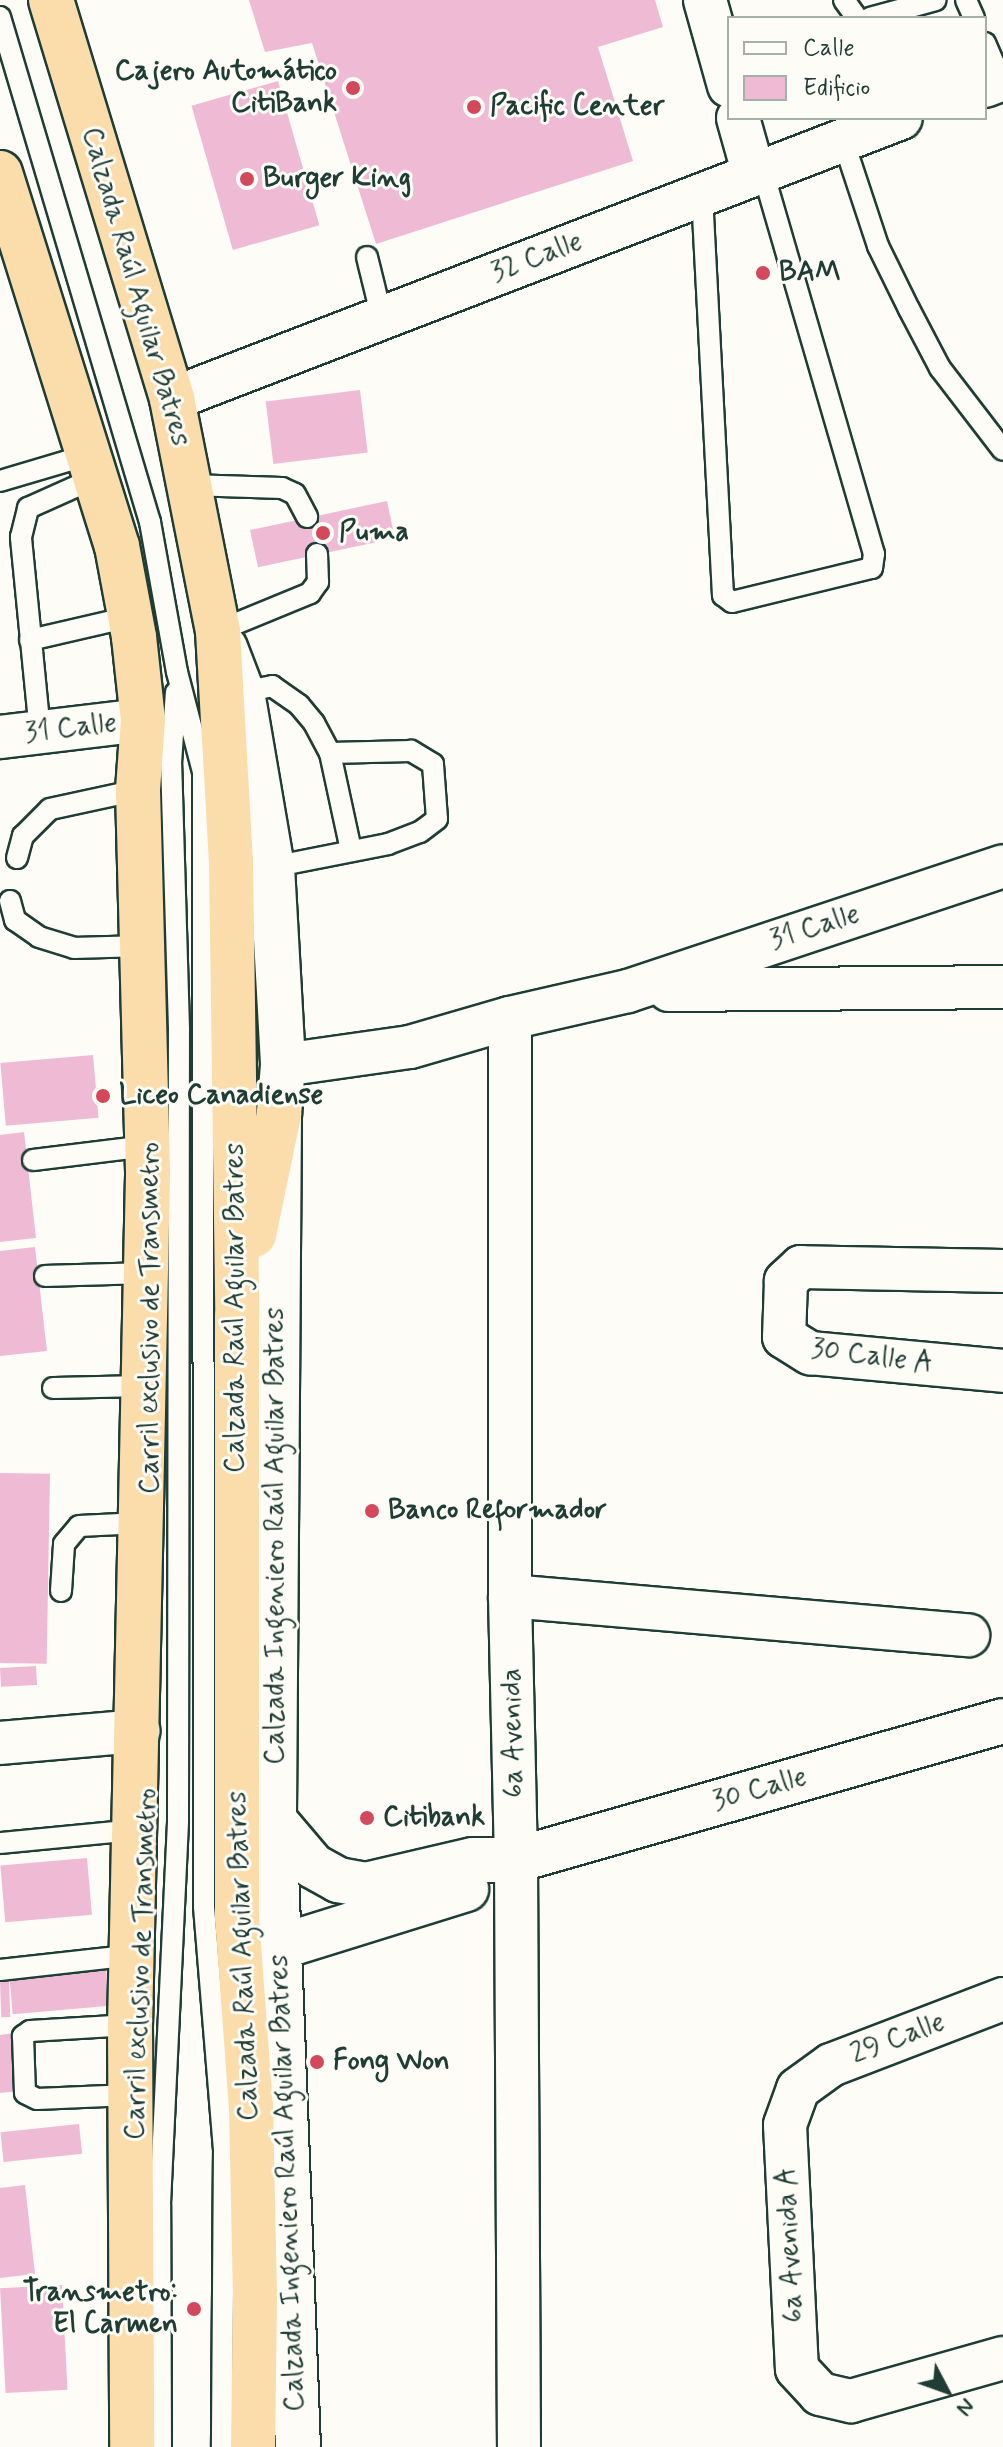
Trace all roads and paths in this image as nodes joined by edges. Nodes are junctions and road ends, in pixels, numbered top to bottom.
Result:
1 (51, 0) edge
2 (705, 0) edge
3 (936, 0) edge
4 (877, 16) edge
5 (0, 17) edge
6 (727, 79) edge
7 (739, 120) edge
8 (896, 120) edge
9 (843, 140) junction
10 (758, 173) junction
11 (3, 195) edge
12 (702, 195) junction
13 (367, 257) dead end
14 (382, 318) junction
15 (172, 399) junction
16 (1003, 450) edge
17 (92, 466) junction
18 (0, 481) edge
19 (189, 485) junction
20 (307, 517) dead end
21 (317, 554) dead end
22 (130, 617) junction
23 (218, 631) junction
24 (30, 640) junction
25 (177, 672) junction
26 (242, 692) junction
27 (143, 720) junction
28 (20, 734) edge
29 (330, 753) junction
30 (138, 790) junction
31 (351, 850) junction
32 (17, 858) dead end
33 (1003, 866) edge
34 (272, 867) junction
35 (10, 901) dead end
36 (142, 946) junction
37 (1003, 987) edge
38 (628, 991) junction
39 (510, 1018) junction
40 (283, 1065) junction
41 (279, 1114) junction
42 (147, 1146) junction
43 (33, 1160) dead end
44 (1003, 1271) edge
45 (146, 1273) junction
46 (45, 1276) dead end
47 (237, 1316) junction
48 (1003, 1371) edge
49 (144, 1386) junction
50 (53, 1388) dead end
51 (141, 1523) junction
52 (61, 1591) dead end
53 (510, 1596) junction
54 (968, 1635) dead end
55 (1003, 1721) edge
56 (138, 1731) junction
57 (0, 1743) edge
58 (274, 1820) junction
59 (136, 1830) junction
60 (0, 1843) edge
61 (516, 1860) junction
62 (280, 1947) junction
63 (133, 1955) junction
64 (0, 1970) edge
65 (1003, 1999) edge
66 (130, 2025) junction
67 (798, 2089) joint
68 (130, 2095) junction
69 (1003, 2358) edge
70 (132, 2447) edge
71 (161, 2447) edge
72 (222, 2447) edge
73 (253, 2447) edge
74 (298, 2447) edge
75 (519, 2447) edge

1 - 15 highway, Calzada Raúl Aguilar Batres
2 - 6 street
3 - 4 lane
5 - 25 lane
7 - 10 street
8 - 9 street, 32 Calle
9 - 10 street, 32 Calle
9 - 16 lane
10 - 12 street, 32 Calle
10 - 12 lane
11 - 17 highway
12 - 14 street, 32 Calle
13 - 14 lane
14 - 15 street, 32 Calle
15 - 19 highway, Calzada Raúl Aguilar Batres
17 - 18 lane
17 - 22 highway
17 - 24 lane
19 - 20 lane
19 - 23 highway, Calzada Raúl Aguilar Batres
21 - 23 lane
22 - 24 lane
22 - 27 highway
23 - 26 street, Calzada Ingeniero Raúl Aguilar Batres
23 - 47 highway, Calzada Raúl Aguilar Batres
24 - 28 lane
25 - 71 lane, Carril exclusivo de Transmetro
25 - 72 lane, Carril exclusivo de Transmetro
26 - 29 lane
26 - 34 street, Calzada Ingeniero Raúl Aguilar Batres
27 - 28 street, 31 Calle
27 - 30 highway
29 - 31 lane
29 - 31 lane
30 - 32 lane
30 - 36 highway
31 - 34 lane
33 - 38 street, 31 Calle
34 - 40 street, Calzada Ingeniero Raúl Aguilar Batres
35 - 36 lane
36 - 42 highway
37 - 38 street, 31 Calle
38 - 39 street, 31 Calle
39 - 40 street, 31 Calle
39 - 53 street, 6a Avenida
40 - 41 street, Calzada Ingeniero Raúl Aguilar Batres
41 - 47 highway
41 - 58 street, Calzada Ingeniero Raúl Aguilar Batres
42 - 43 lane
42 - 45 highway
44 - 48 street, 30 Calle A
45 - 46 lane
45 - 49 highway
47 - 73 highway, Calzada Raúl Aguilar Batres
49 - 50 lane
49 - 51 highway
51 - 52 lane
51 - 56 highway
53 - 54 street
53 - 61 street, 6a Avenida
55 - 61 street, 30 Calle
56 - 57 street
56 - 59 highway
58 - 61 street, 30 Calle
58 - 62 street, Calzada Ingeniero Raúl Aguilar Batres
59 - 60 lane
59 - 63 highway
61 - 62 street, 30 Calle
61 - 75 street, 6a Avenida
62 - 74 street, Calzada Ingeniero Raúl Aguilar Batres
63 - 64 lane
63 - 66 highway
65 - 67 street, 29 Calle
66 - 68 highway
66 - 68 lane
67 - 69 street, 6a Avenida A
68 - 70 highway

